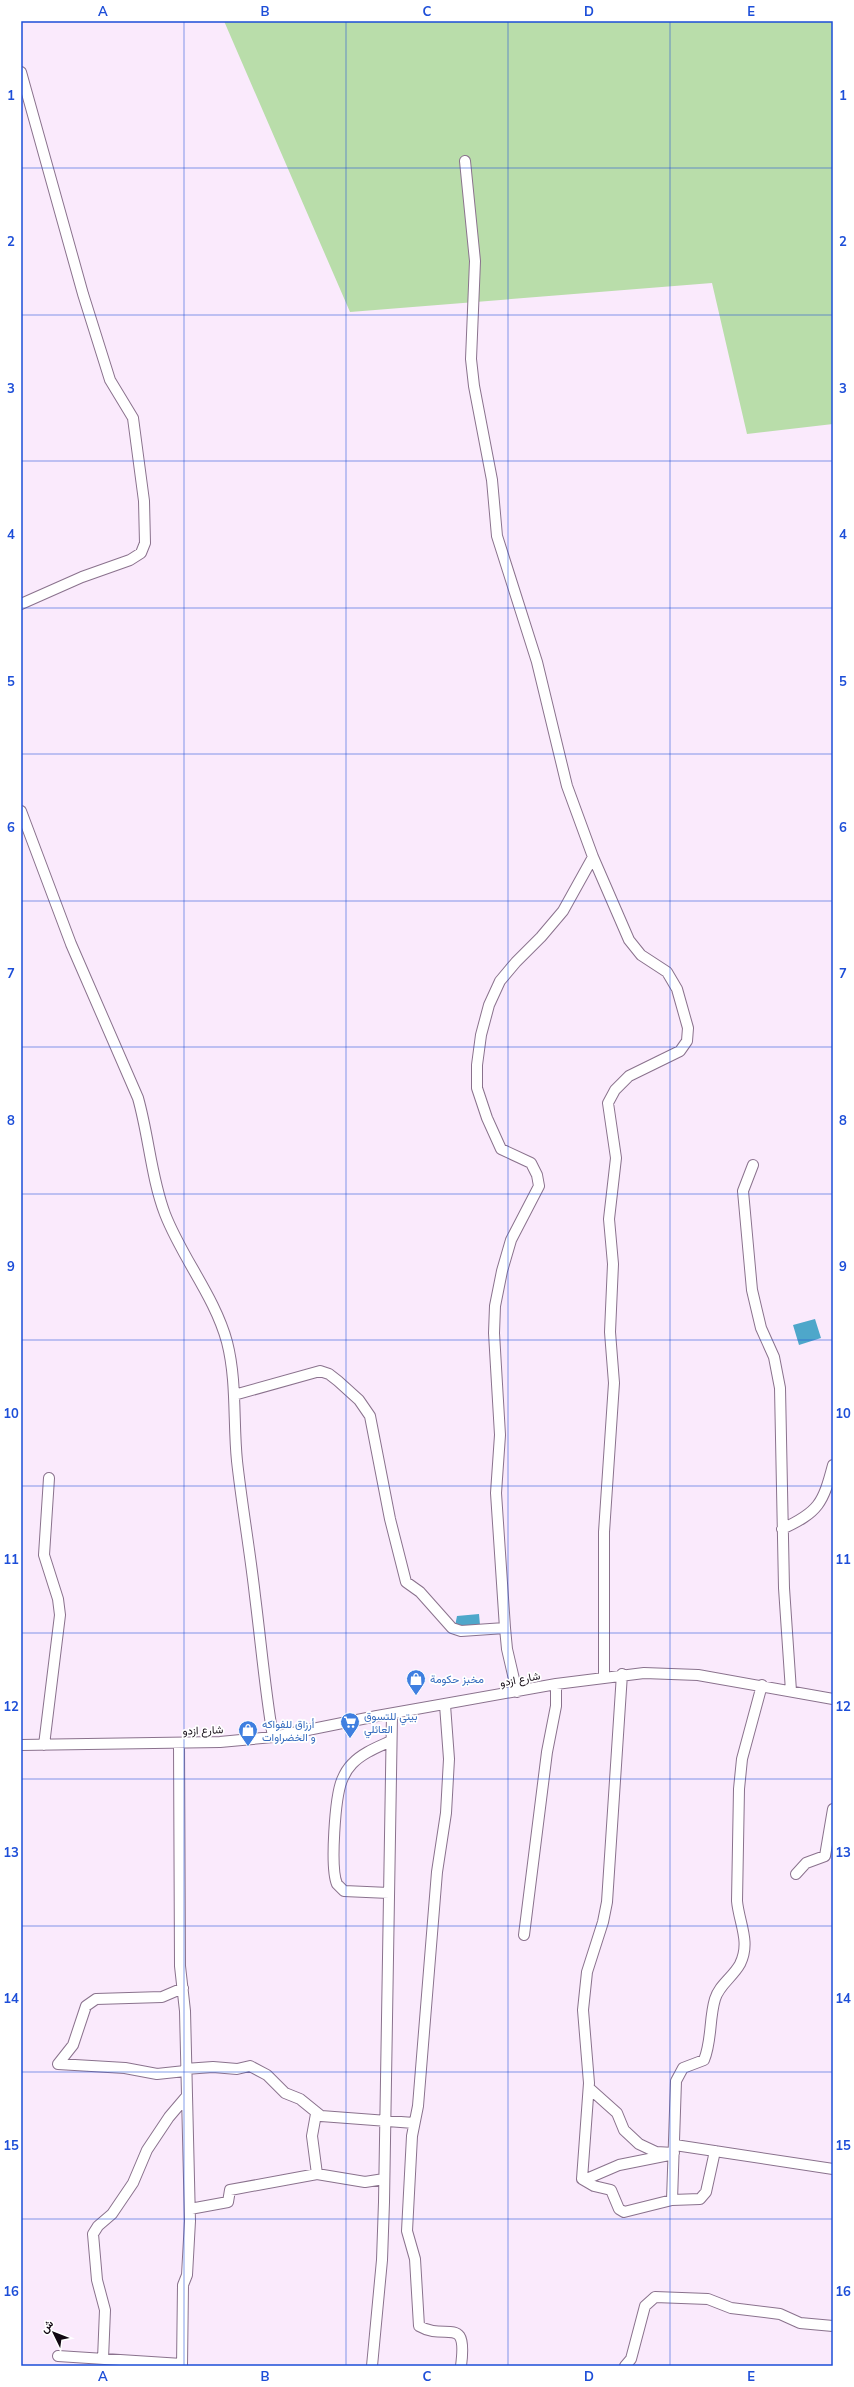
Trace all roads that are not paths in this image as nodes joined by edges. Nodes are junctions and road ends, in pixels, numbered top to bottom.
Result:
1 (21, 72) edge
2 (24, 98) edge
3 (465, 161) dead end
4 (21, 604) edge
5 (21, 811) edge
6 (593, 857) junction
7 (753, 1165) dead end
8 (234, 1395) junction
9 (833, 1465) edge
10 (49, 1478) dead end
11 (782, 1529) junction
12 (505, 1628) junction
13 (622, 1674) junction
14 (604, 1677) junction
15 (556, 1684) junction
16 (762, 1685) junction
17 (791, 1691) junction
18 (517, 1692) junction
19 (833, 1699) edge
20 (445, 1705) junction
21 (392, 1714) junction
22 (273, 1737) junction
23 (392, 1741) junction
24 (179, 1743) junction
25 (21, 1745) edge
26 (44, 1745) junction
27 (833, 1809) edge
28 (796, 1874) dead end
29 (389, 1893) junction
30 (524, 1936) dead end
31 (183, 1988) junction
32 (185, 2070) junction
33 (589, 2088) junction
34 (186, 2097) junction
35 (316, 2114) junction
36 (386, 2121) junction
37 (414, 2123) junction
38 (674, 2149) junction
39 (714, 2151) junction
40 (833, 2169) edge
41 (317, 2174) junction
42 (384, 2179) junction
43 (584, 2180) junction
44 (672, 2200) junction
45 (190, 2209) junction
46 (833, 2326) edge
47 (58, 2356) dead end
48 (103, 2359) junction
49 (182, 2365) edge
50 (372, 2366) edge
51 (461, 2366) edge
52 (625, 2366) edge

1 - 2 street
2 - 4 street
3 - 6 street
5 - 8 street
6 - 12 street
6 - 14 street
7 - 11 street
8 - 12 street
8 - 22 street
9 - 11 street
10 - 26 street
11 - 17 street
12 - 18 street
13 - 14 street, شارع ازدو
13 - 16 street, شارع ازدو
13 - 33 street
14 - 15 street, شارع ازدو
15 - 18 street, شارع ازدو
15 - 30 street
16 - 17 street, شارع ازدو
16 - 38 street
17 - 19 street, شارع ازدو
18 - 20 street, شارع ازدو
20 - 21 street, شارع ازدو
20 - 37 street
21 - 22 street, شارع ازدو
21 - 23 street
22 - 24 street, شارع ازدو
23 - 29 street
23 - 29 street
24 - 26 street, شارع ازدو
24 - 31 street
25 - 26 street, شارع ازدو
27 - 28 street
29 - 36 street
31 - 32 street
31 - 32 street
32 - 34 street
32 - 35 street
33 - 38 street
33 - 43 street
34 - 45 street
34 - 48 street
35 - 36 street
35 - 41 street
36 - 37 street
36 - 42 street
37 - 51 street
38 - 39 street
38 - 43 street
38 - 44 street
39 - 40 street
39 - 44 street
41 - 42 street
41 - 45 street
42 - 50 street
43 - 44 street
45 - 49 street
46 - 52 street
47 - 48 street
48 - 49 street

